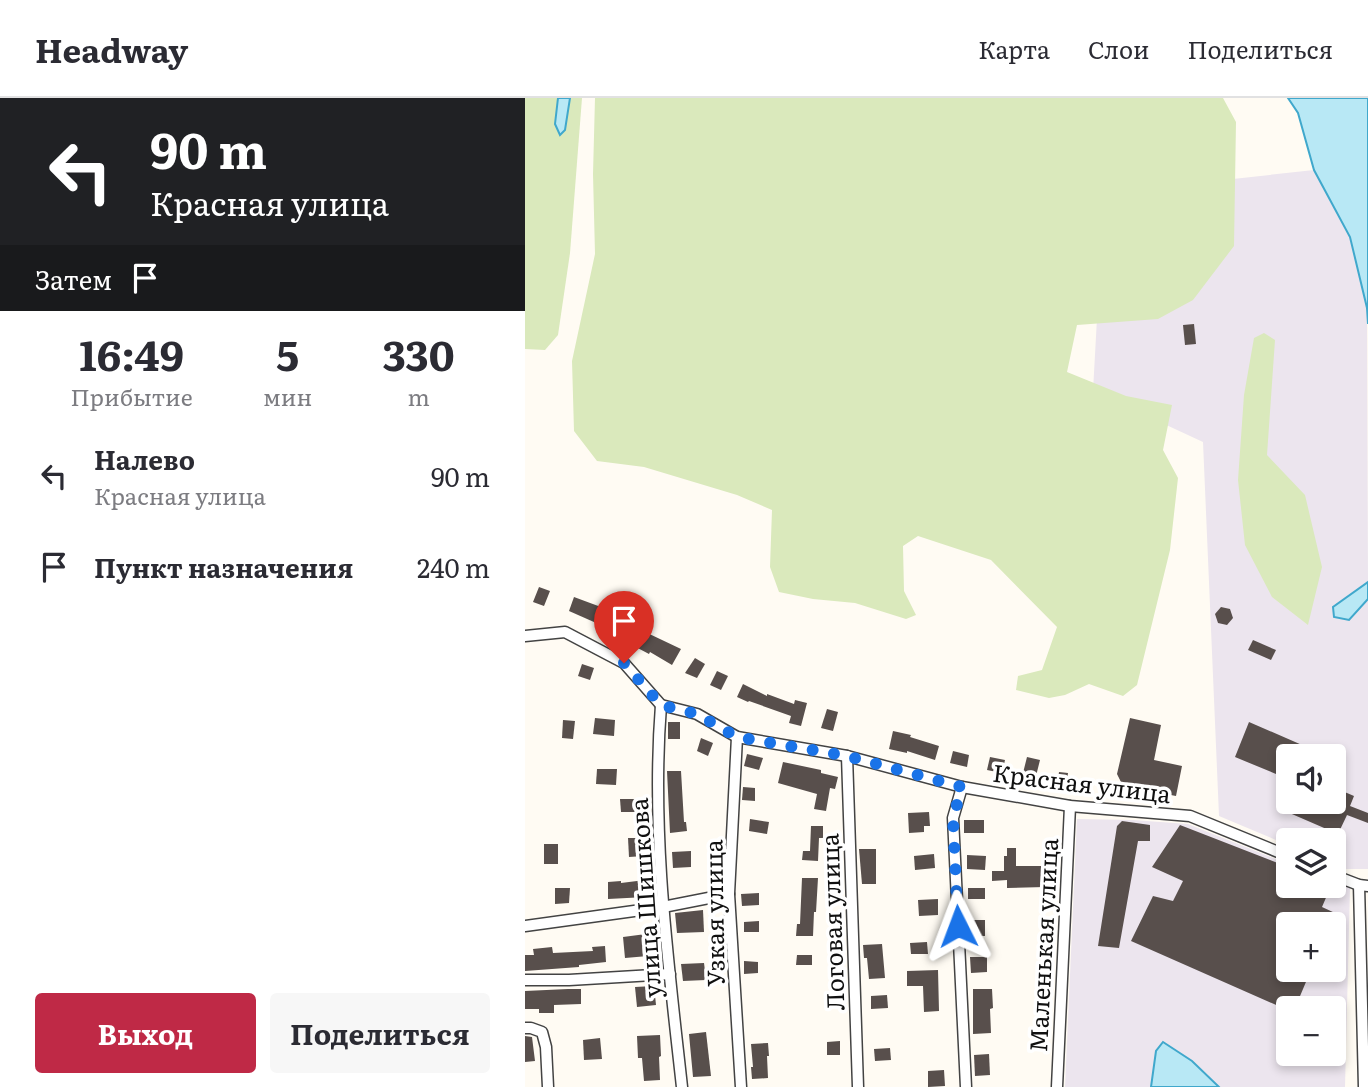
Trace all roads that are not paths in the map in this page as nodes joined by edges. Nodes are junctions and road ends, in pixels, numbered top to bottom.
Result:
1 (525, 636) edge
2 (661, 705) junction
3 (737, 737) junction
4 (847, 756) junction
5 (962, 787) junction
6 (1070, 806) junction
7 (1276, 851) edge
8 (1346, 880) edge
9 (1363, 886) edge
10 (729, 894) junction
11 (663, 907) junction
12 (525, 926) edge
13 (670, 974) junction
14 (525, 980) edge
15 (525, 1028) edge
16 (548, 1087) edge
17 (682, 1087) edge
18 (741, 1087) edge
19 (858, 1087) edge
20 (965, 1087) edge
21 (1056, 1087) edge
22 (1364, 1087) edge

1 - 2 street
2 - 3 street, Красная улица
2 - 11 street, улица Шишкова
3 - 4 street, Красная улица
3 - 10 street, Узкая улица
4 - 5 street, Красная улица
4 - 19 street, Логовая улица
5 - 6 street, Красная улица
5 - 20 street
6 - 7 street, Красная улица
6 - 21 street, Маленькая улица
8 - 9 street
9 - 22 street
10 - 11 street
10 - 18 street, Узкая улица
11 - 12 street
11 - 13 street, улица Шишкова
13 - 14 street
13 - 17 street, улица Шишкова
15 - 16 street

